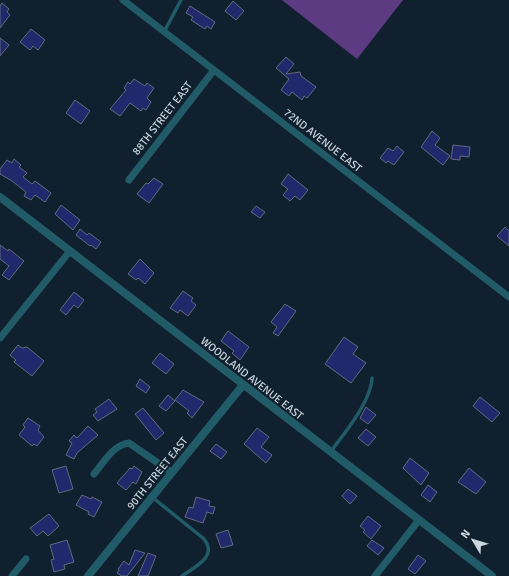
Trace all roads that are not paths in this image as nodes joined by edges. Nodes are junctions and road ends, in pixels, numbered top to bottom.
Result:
1 (123, 0) edge
2 (181, 0) edge
3 (164, 32) junction
4 (214, 70) junction
5 (129, 180) dead end
6 (0, 198) edge
7 (70, 251) junction
8 (509, 297) edge
9 (0, 338) edge
10 (372, 378) dead end
11 (243, 385) junction
12 (330, 452) junction
13 (171, 472) junction
14 (94, 474) dead end
15 (152, 497) junction
16 (419, 520) junction
17 (26, 558) dead end
18 (12, 576) edge
19 (88, 576) edge
20 (182, 576) edge
21 (375, 576) edge
22 (492, 576) edge

1 - 3 street, 72ND AVENUE EAST
2 - 3 lane
3 - 4 street, 72ND AVENUE EAST
4 - 5 street, 88TH STREET EAST
4 - 8 street, 72ND AVENUE EAST
6 - 7 street, WOODLAND AVENUE EAST
7 - 9 street
7 - 11 street, WOODLAND AVENUE EAST
10 - 12 lane
11 - 12 street, WOODLAND AVENUE EAST
11 - 13 street, 90TH STREET EAST
12 - 16 street, WOODLAND AVENUE EAST
13 - 14 street
13 - 15 street, 90TH STREET EAST
15 - 19 street, 90TH STREET EAST
15 - 20 lane
16 - 21 street
16 - 22 street, WOODLAND AVENUE EAST
17 - 18 street

